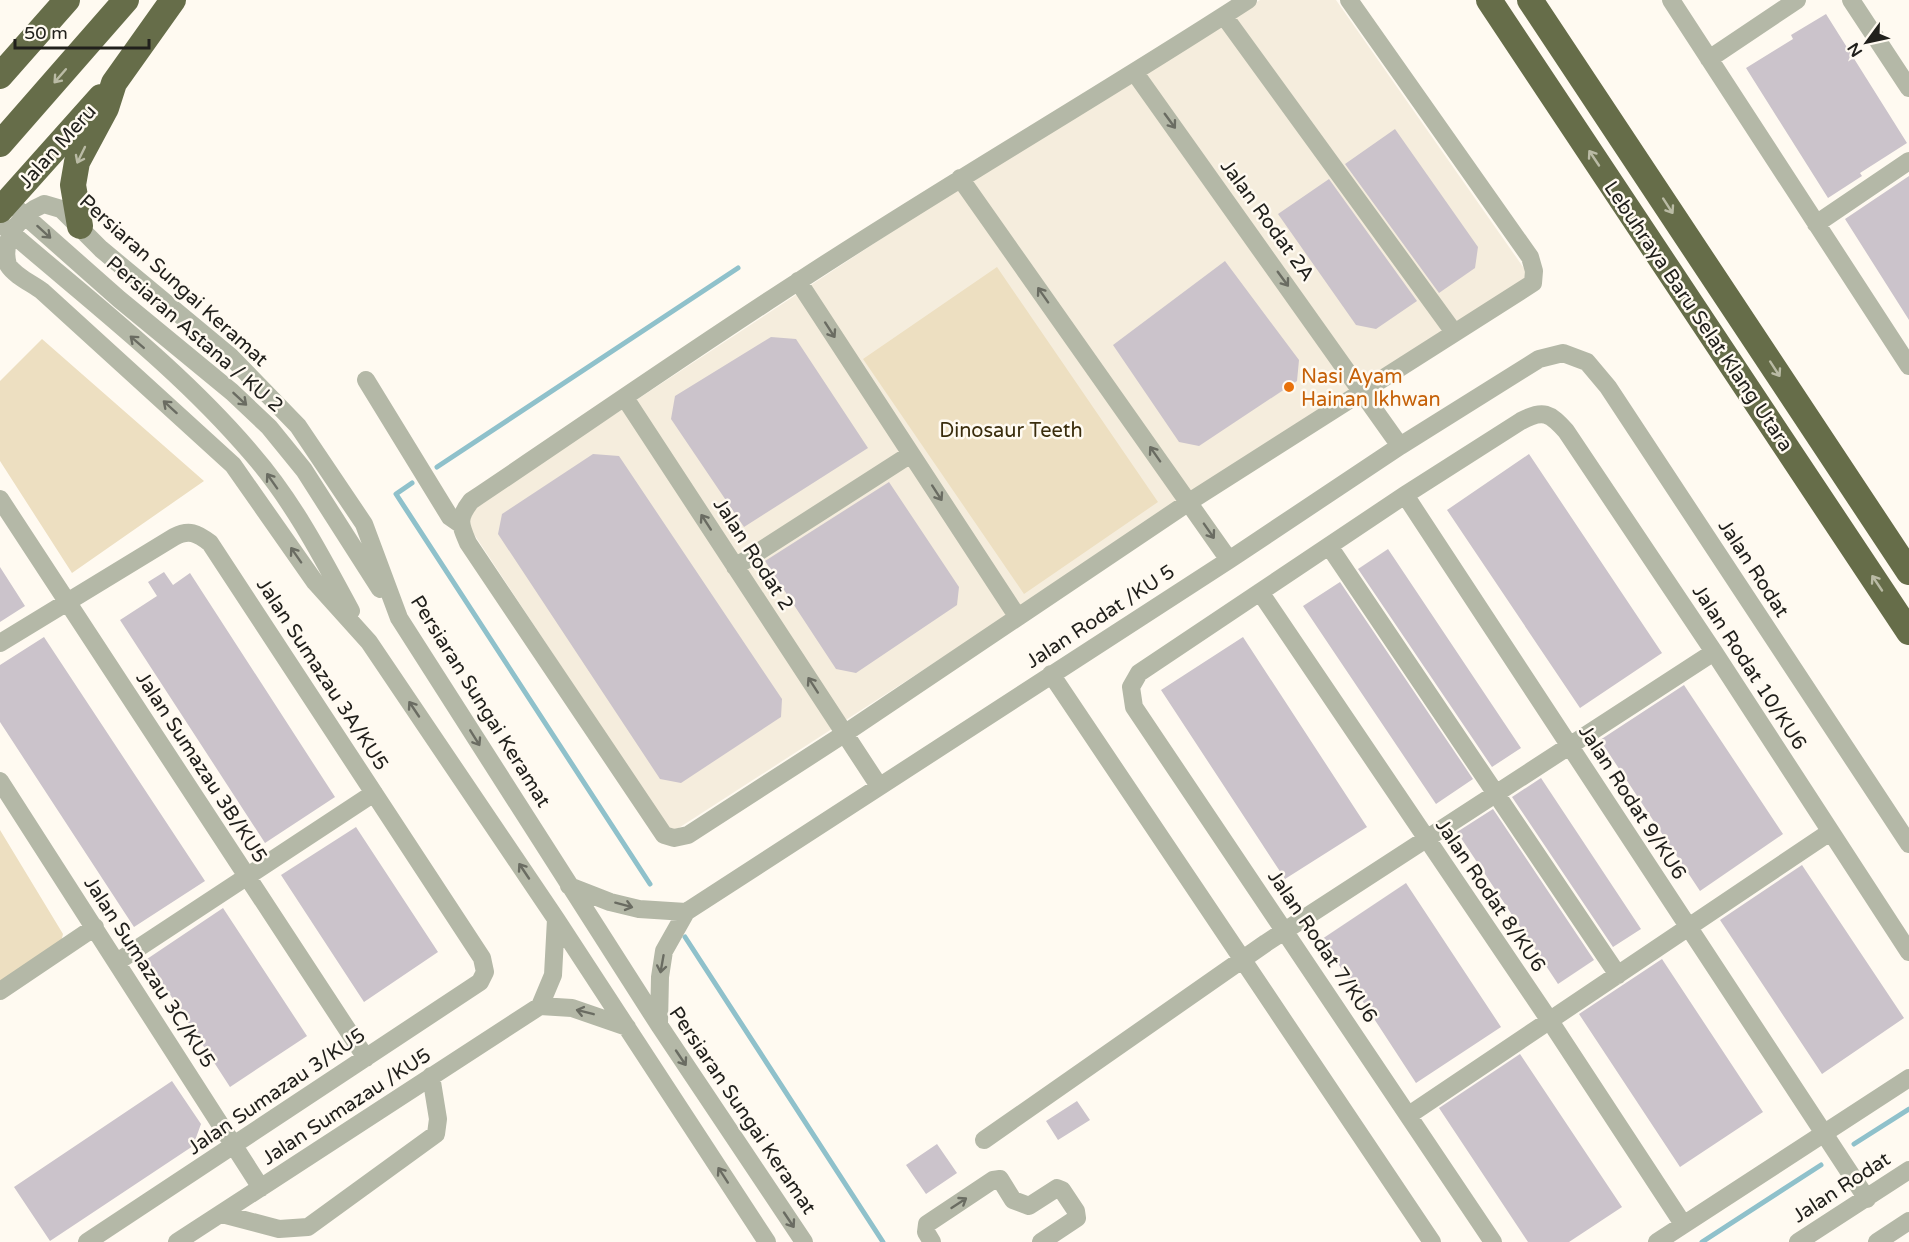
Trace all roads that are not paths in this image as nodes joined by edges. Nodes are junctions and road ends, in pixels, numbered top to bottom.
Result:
1 (67, 0) edge
2 (126, 0) edge
3 (173, 0) edge
4 (1248, 0) edge
5 (1349, 0) edge
6 (1530, 0) edge
7 (1541, 0) edge
8 (1671, 0) edge
9 (1797, 0) edge
10 (1851, 0) edge
11 (1492, 6) edge
12 (1224, 16) junction
13 (9, 59) edge
14 (1709, 59) junction
15 (1136, 73) junction
16 (0, 76) edge
17 (114, 83) junction
18 (1909, 88) edge
19 (0, 144) edge
20 (1909, 161) edge
21 (1646, 172) junction
22 (960, 178) junction
23 (0, 194) edge
24 (0, 210) edge
25 (0, 223) edge
26 (1816, 224) junction
27 (80, 226) junction
28 (798, 281) junction
29 (1453, 331) junction
30 (1539, 359) joint
31 (1909, 366) edge
32 (366, 380) dead end
33 (1364, 392) junction
34 (625, 398) junction
35 (1400, 446) junction
36 (911, 454) junction
37 (1405, 495) junction
38 (0, 499) edge
39 (1189, 502) junction
40 (460, 524) junction
41 (1329, 546) junction
42 (1229, 560) junction
43 (735, 567) junction
44 (1909, 572) edge
45 (1260, 592) junction
46 (66, 602) junction
47 (1017, 616) junction
48 (399, 618) junction
49 (1909, 632) edge
50 (366, 639) junction
51 (0, 643) edge
52 (1714, 652) junction
53 (1051, 674) junction
54 (844, 734) junction
55 (1570, 746) junction
56 (0, 781) edge
57 (879, 786) junction
58 (374, 793) junction
59 (1495, 794) junction
60 (1830, 832) junction
61 (1425, 839) junction
62 (1909, 843) edge
63 (246, 876) junction
64 (569, 885) junction
65 (686, 912) junction
66 (556, 919) junction
67 (1689, 926) junction
68 (94, 927) junction
69 (1286, 930) junction
70 (1909, 952) edge
71 (1242, 960) junction
72 (117, 962) junction
73 (485, 972) joint
74 (1618, 975) junction
75 (0, 991) edge
76 (540, 1006) junction
77 (1550, 1021) junction
78 (659, 1025) junction
79 (627, 1027) junction
80 (366, 1058) junction
81 (431, 1076) junction
82 (1909, 1078) edge
83 (1409, 1115) junction
84 (1825, 1133) junction
85 (984, 1140) dead end
86 (236, 1145) junction
87 (1909, 1170) edge
88 (261, 1188) junction
89 (1867, 1198) junction
90 (222, 1214) junction
91 (1909, 1221) edge
92 (1683, 1224) junction
93 (87, 1242) edge
94 (177, 1242) edge
95 (767, 1242) edge
96 (804, 1242) edge
97 (932, 1242) edge
98 (1041, 1242) edge
99 (1431, 1242) edge
100 (1493, 1242) edge
101 (1657, 1242) edge
102 (1798, 1242) edge
103 (1877, 1242) edge

1 - 13 highway
2 -> 19 highway
3 - 17 highway
4 - 12 street
5 - 29 street
6 - 21 highway, Lebuhraya Baru Selat Klang Utara
7 - 21 highway
8 - 14 street
9 - 14 street
10 - 18 street
49 -> 11 highway, Lebuhraya Baru Selat Klang Utara
12 - 15 street
12 - 29 street
13 - 16 highway
14 - 26 street
15 - 22 street
15 -> 33 street, Jalan Rodat 2A
17 - 24 highway, Jalan Meru
17 -> 27 highway
20 - 26 street
21 -> 44 highway, Lebuhraya Baru Selat Klang Utara
22 - 28 street
39 -> 22 street
23 -> 48 street, Persiaran Astana / KU 2
50 -> 25 street
26 - 31 street
27 - 48 street, Persiaran Sungai Keramat
50 -> 27 street, Persiaran Sungai Keramat
28 - 34 street
28 -> 36 street
29 - 33 street
30 - 35 street, Jalan Rodat /KU 5
30 - 62 street, Jalan Rodat
32 - 40 street
33 - 35 street, Jalan Rodat 2A
33 - 39 street
34 - 40 street
43 -> 34 street, Jalan Rodat 2
35 - 42 street, Jalan Rodat /KU 5
36 - 43 street
36 -> 47 street
37 - 41 street
37 - 52 street, Jalan Rodat 10/KU6
37 - 55 street, Jalan Rodat 9/KU6
38 - 46 street, Jalan Sumazau 3B/KU5
39 -> 42 street
39 - 47 street
40 - 54 street
41 - 45 street
41 - 59 street
42 - 53 street, Jalan Rodat /KU 5
54 -> 43 street, Jalan Rodat 2
45 - 61 street, Jalan Rodat 8/KU6
45 - 69 street, Jalan Rodat 7/KU6
46 - 51 street, Jalan Sumazau 3A/KU5
46 - 58 street, Jalan Sumazau 3A/KU5
46 - 63 street, Jalan Sumazau 3B/KU5
47 - 54 street
48 -> 64 street, Persiaran Sungai Keramat
66 -> 50 street, Persiaran Sungai Keramat
52 - 55 street
52 - 60 street, Jalan Rodat 10/KU6
53 - 57 street, Jalan Rodat /KU 5
53 - 71 street
54 - 57 street, Jalan Rodat 2
55 - 59 street
55 - 67 street, Jalan Rodat 9/KU6
56 - 68 street, Jalan Sumazau 3C/KU5
57 - 65 street, Jalan Rodat /KU 5
58 - 63 street
58 - 73 street, Jalan Sumazau 3A/KU5
59 - 61 street
59 - 74 street
60 - 67 street
60 - 70 street, Jalan Rodat 10/KU6
61 - 69 street
61 - 77 street, Jalan Rodat 8/KU6
63 - 72 street
63 - 80 street, Jalan Sumazau 3B/KU5
64 -> 65 street
64 - 78 street, Persiaran Sungai Keramat
65 -> 78 street
66 - 76 street
66 - 79 street, Persiaran Sungai Keramat
67 - 74 street
67 - 84 street, Jalan Rodat 9/KU6
68 - 72 street, Jalan Sumazau 3C/KU5
68 - 75 street
69 - 71 street
69 - 83 street, Jalan Rodat 7/KU6
71 - 85 street
71 - 99 street
72 - 86 street, Jalan Sumazau 3C/KU5
73 - 80 street, Jalan Sumazau 3/KU5
74 - 77 street
79 -> 76 street
76 - 81 street, Jalan Sumazau /KU5
77 - 83 street
77 - 92 street, Jalan Rodat 8/KU6
78 -> 96 street, Persiaran Sungai Keramat
95 -> 79 street, Persiaran Sungai Keramat
80 - 86 street, Jalan Sumazau 3/KU5
81 - 88 street, Jalan Sumazau /KU5
81 - 90 street
82 - 84 street
83 - 100 street, Jalan Rodat 7/KU6
84 - 89 street, Jalan Rodat 9/KU6
84 - 92 street
86 - 88 street, Jalan Sumazau 3C/KU5
86 - 93 street, Jalan Sumazau 3/KU5
87 - 89 street, Jalan Rodat
88 - 90 street, Jalan Sumazau /KU5
89 - 102 street, Jalan Rodat
90 - 94 street, Jalan Sumazau /KU5
91 - 103 street
92 - 101 street
97 -> 98 street

